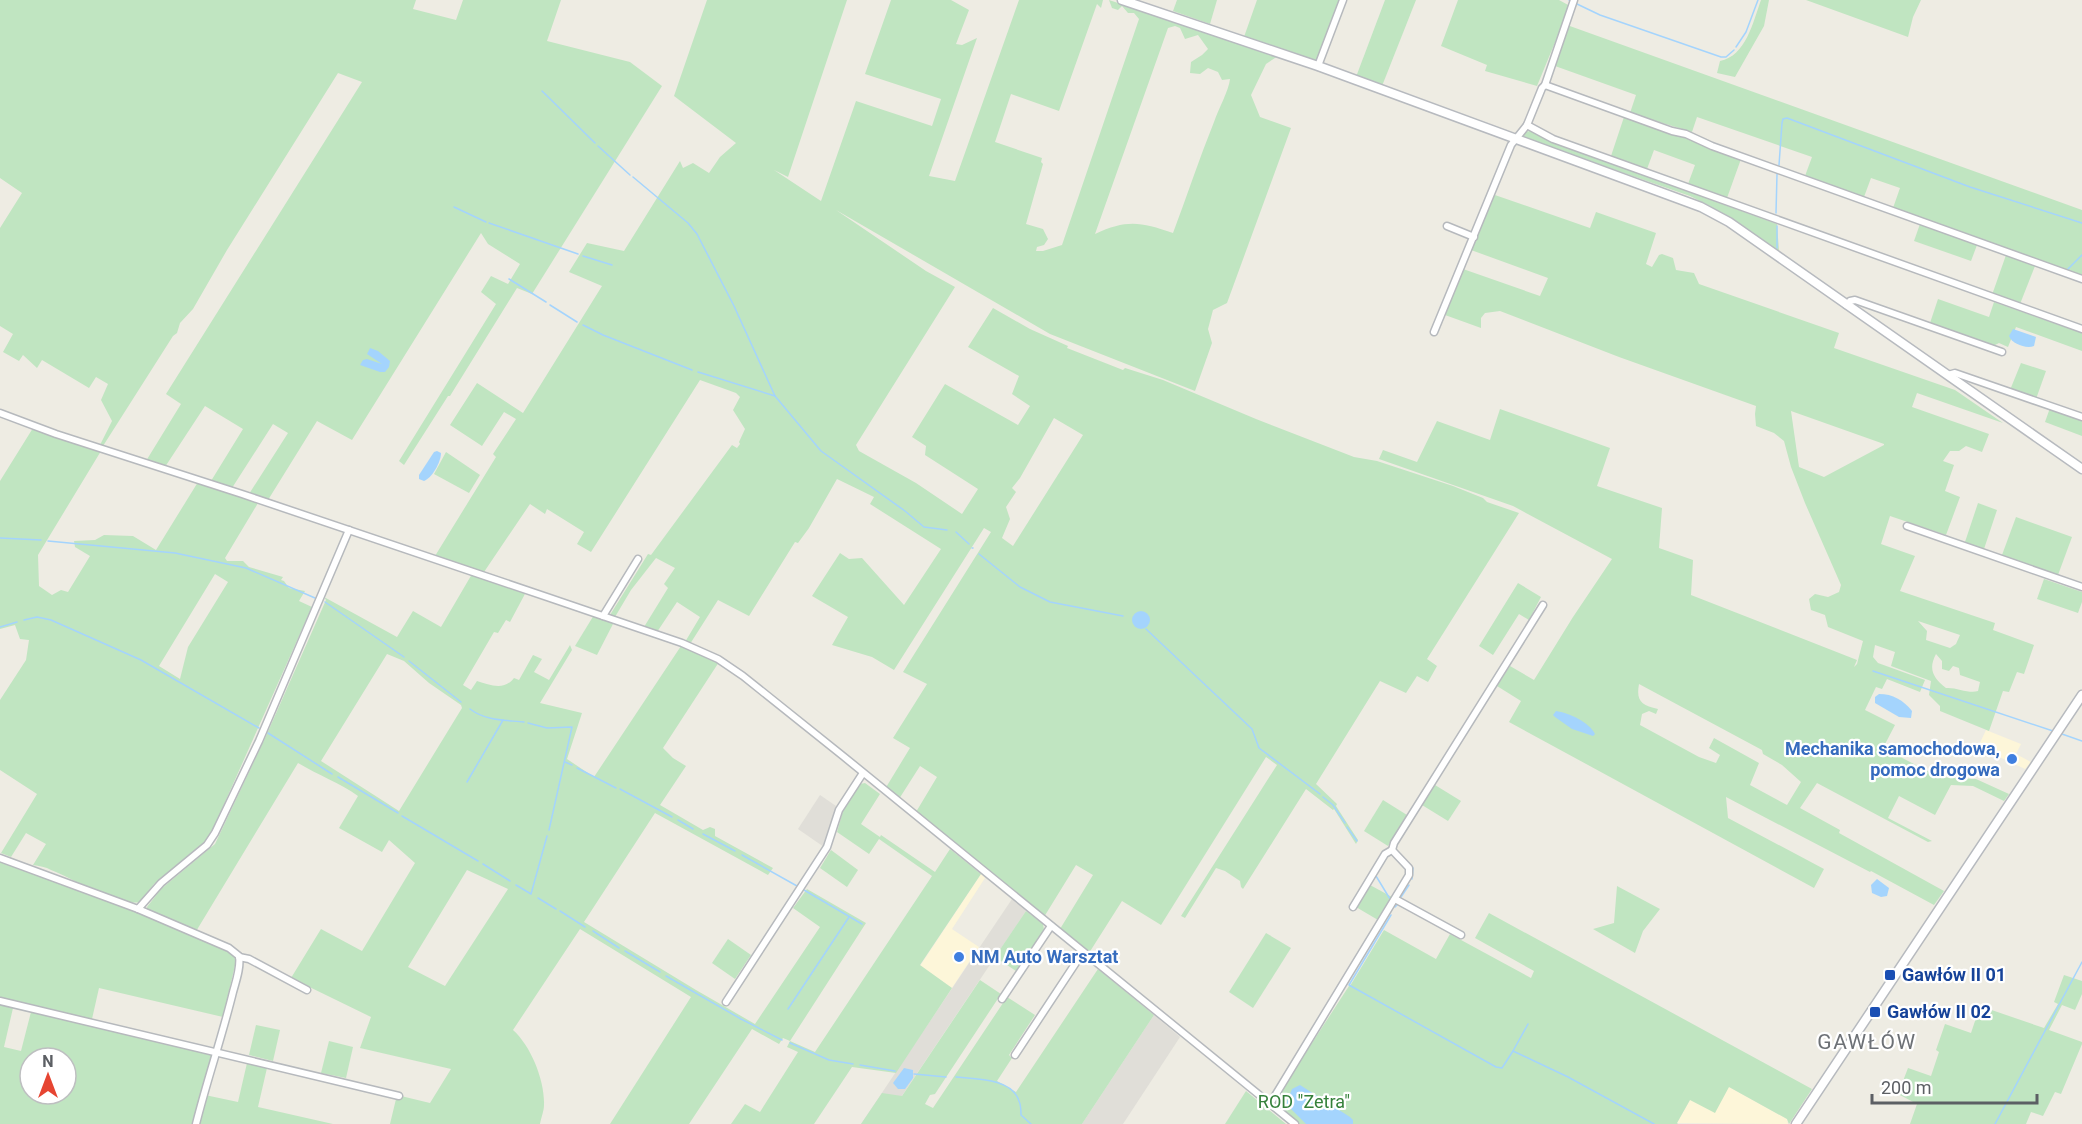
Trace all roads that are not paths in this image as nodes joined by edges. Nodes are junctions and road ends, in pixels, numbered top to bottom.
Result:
1 (1122, 0) edge
2 (1343, 0) edge
3 (1574, 0) edge
4 (1318, 66) junction
5 (1545, 86) junction
6 (1527, 125) junction
7 (1515, 139) junction
8 (1447, 226) dead end
9 (1474, 237) junction
10 (2082, 279) edge
11 (1846, 305) junction
12 (2082, 330) edge
13 (1434, 332) dead end
14 (2002, 352) dead end
15 (1948, 375) junction
16 (0, 413) edge
17 (2082, 417) edge
18 (2082, 469) edge
19 (1906, 526) dead end
20 (350, 530) junction
21 (638, 559) dead end
22 (2082, 587) edge
23 (1543, 605) dead end
24 (603, 616) junction
25 (2082, 695) edge
26 (863, 773) junction
27 (1392, 850) junction
28 (0, 858) edge
29 (1395, 899) junction
30 (1353, 907) dead end
31 (138, 909) junction
32 (1051, 926) junction
33 (1461, 935) dead end
34 (1083, 952) junction
35 (239, 957) junction
36 (307, 990) dead end
37 (1002, 999) dead end
38 (0, 1001) edge
39 (726, 1002) dead end
40 (218, 1054) junction
41 (1015, 1055) dead end
42 (399, 1096) dead end
43 (1270, 1104) junction
44 (196, 1124) edge
45 (1295, 1124) edge
46 (1796, 1124) edge

1 - 4 street
2 - 4 street
3 - 5 street
4 - 7 street
5 - 6 street
5 - 10 street
6 - 7 street
6 - 12 street
7 - 9 street
7 - 11 street
8 - 9 street
9 - 13 street
11 - 14 street
11 - 15 street
15 - 17 street
15 - 18 street
16 - 20 street
19 - 22 street
20 - 24 street
20 - 31 street
21 - 24 street
23 - 27 street
24 - 26 street
25 - 46 street
26 - 32 street
26 - 39 street
27 - 29 street
27 - 30 street
28 - 31 street
29 - 33 street
29 - 43 street
31 - 35 street
32 - 34 street
32 - 37 street
34 - 41 street
34 - 43 street
35 - 36 street
35 - 40 street
38 - 40 street
40 - 42 street
40 - 44 street
43 - 45 street

